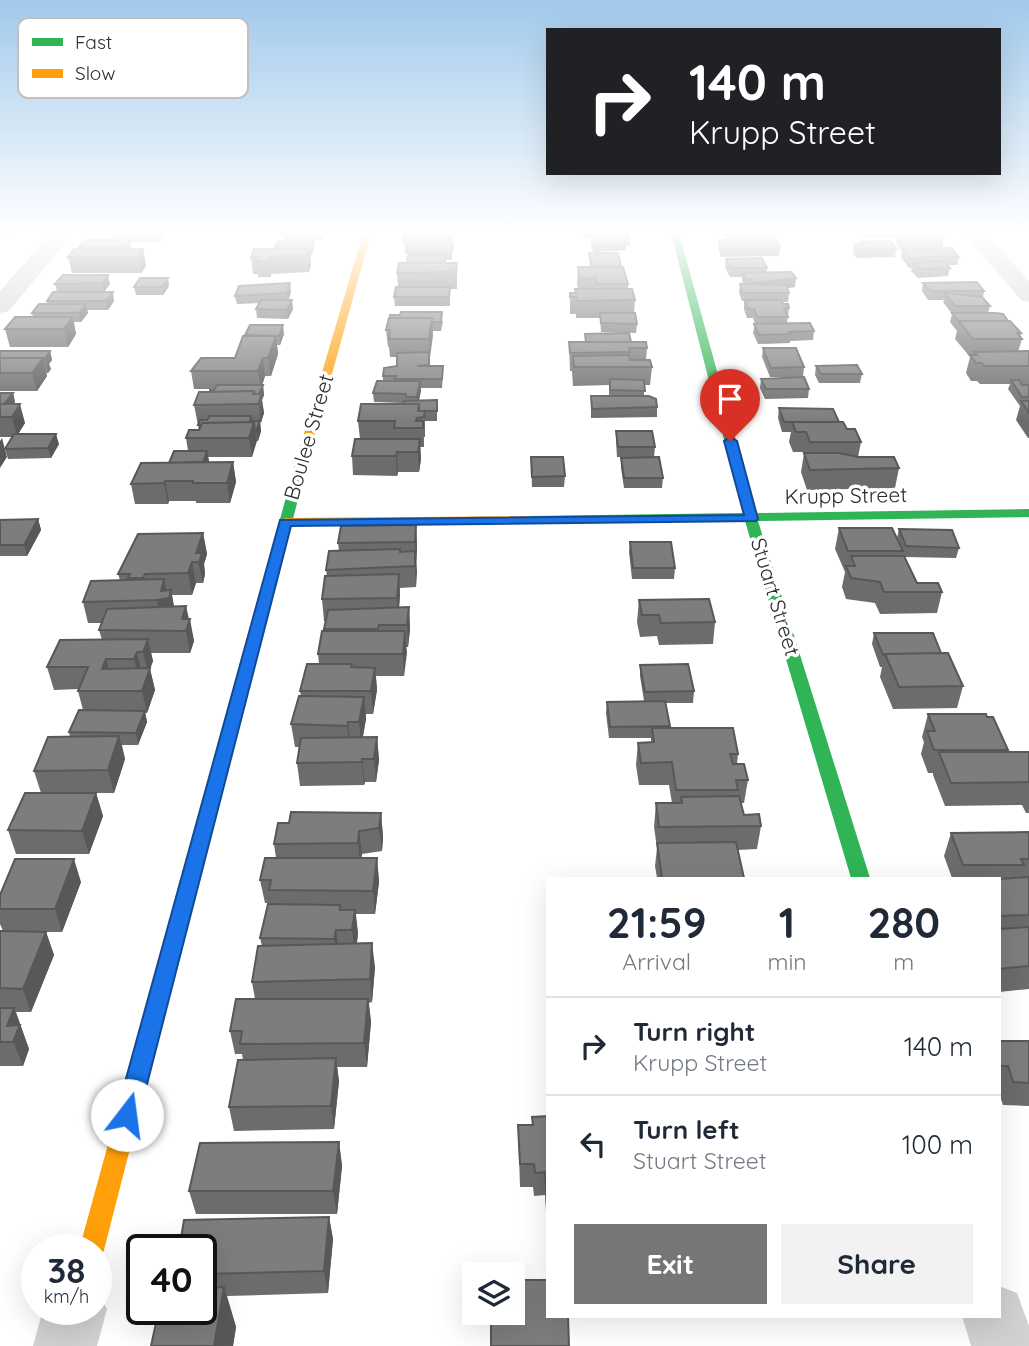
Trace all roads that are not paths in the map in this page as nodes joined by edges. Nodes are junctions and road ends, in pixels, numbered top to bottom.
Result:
1 (349, 296) edge
2 (692, 296) edge
3 (1029, 513) edge
4 (751, 519) junction
5 (285, 522) junction
6 (861, 877) edge
7 (95, 1234) edge
8 (994, 1318) edge
9 (71, 1325) edge
10 (65, 1346) edge
11 (1003, 1346) edge

1 - 5 street, Boulee Street
2 - 4 street, Stuart Street
3 - 4 street, Krupp Street
4 - 5 street, Krupp Street
4 - 6 street, Stuart Street
5 - 7 street, Boulee Street
8 - 11 street
9 - 10 street

